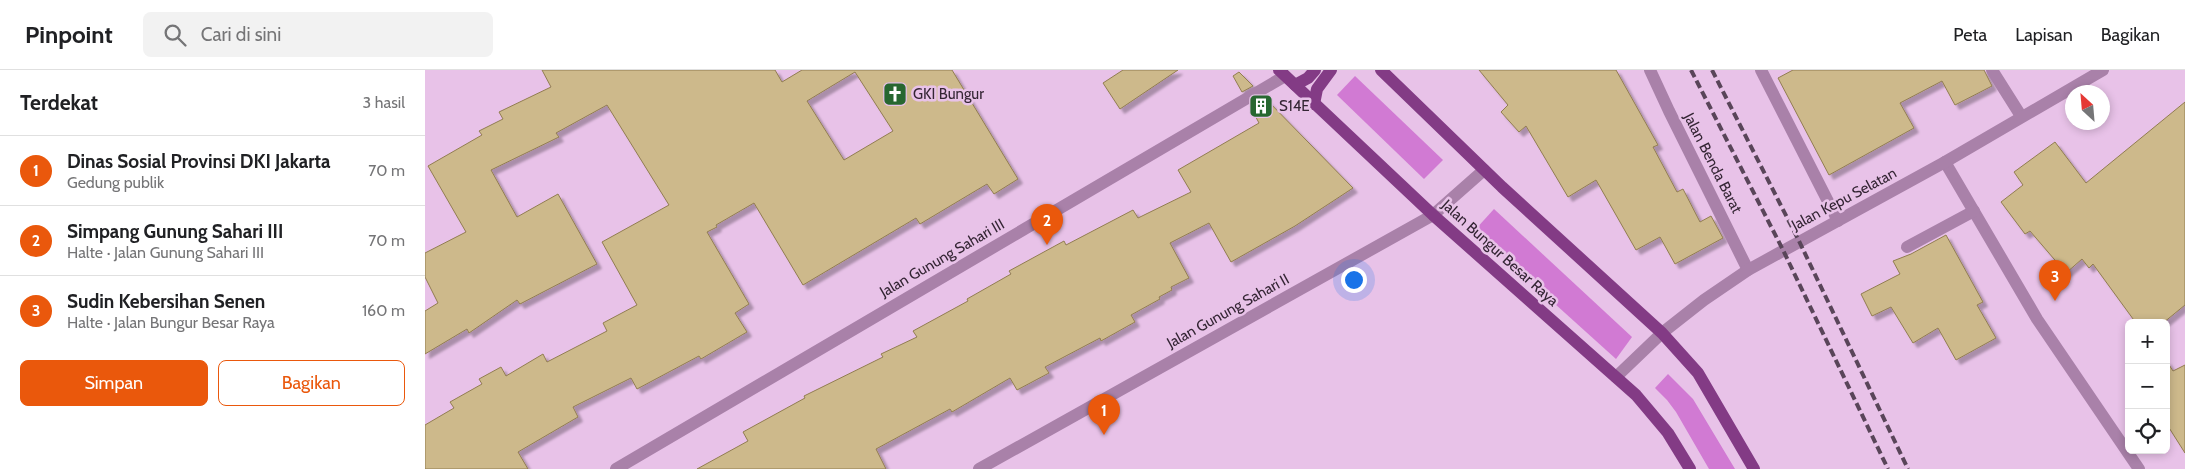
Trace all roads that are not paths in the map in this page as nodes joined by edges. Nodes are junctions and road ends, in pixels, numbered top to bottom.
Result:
1 (1315, 70) edge
2 (1331, 70) edge
3 (1381, 70) edge
4 (1650, 70) edge
5 (1761, 70) edge
6 (1993, 70) edge
7 (2103, 70) edge
8 (1284, 72) edge
9 (1295, 85) junction
10 (1314, 104) junction
11 (2021, 116) junction
12 (1945, 162) junction
13 (1484, 170) junction
14 (1974, 211) junction
15 (1433, 215) junction
16 (1838, 221) junction
17 (1907, 247) dead end
18 (1749, 270) junction
19 (1662, 333) junction
20 (1616, 378) junction
21 (616, 469) edge
22 (979, 469) edge
23 (1690, 469) edge
24 (1754, 469) edge
25 (2139, 469) edge

1 - 9 main road
2 - 10 main road
3 - 13 main road
4 - 18 street, Jalan Benda Barat
5 - 16 street
6 - 11 street
7 - 11 street, Jalan Kepu Selatan
8 - 9 main road, Jalan Bungur Besar Raya
8 - 21 street, Jalan Gunung Sahari III
9 - 10 main road, Jalan Bungur Besar Raya
10 - 15 main road, Jalan Bungur Besar Raya
11 - 12 street, Jalan Kepu Selatan
12 - 14 street
12 - 16 street, Jalan Kepu Selatan
13 - 15 street, Jalan Gunung Sahari II
13 - 19 main road
14 - 17 street
14 - 25 street
15 - 20 main road, Jalan Bungur Besar Raya
15 - 22 street, Jalan Gunung Sahari II
16 - 18 street, Jalan Kepu Selatan
18 - 19 street, Jalan Kepu Selatan
19 - 20 street, Jalan Kepu Selatan
19 - 24 main road
20 - 23 main road, Jalan Bungur Besar Raya

